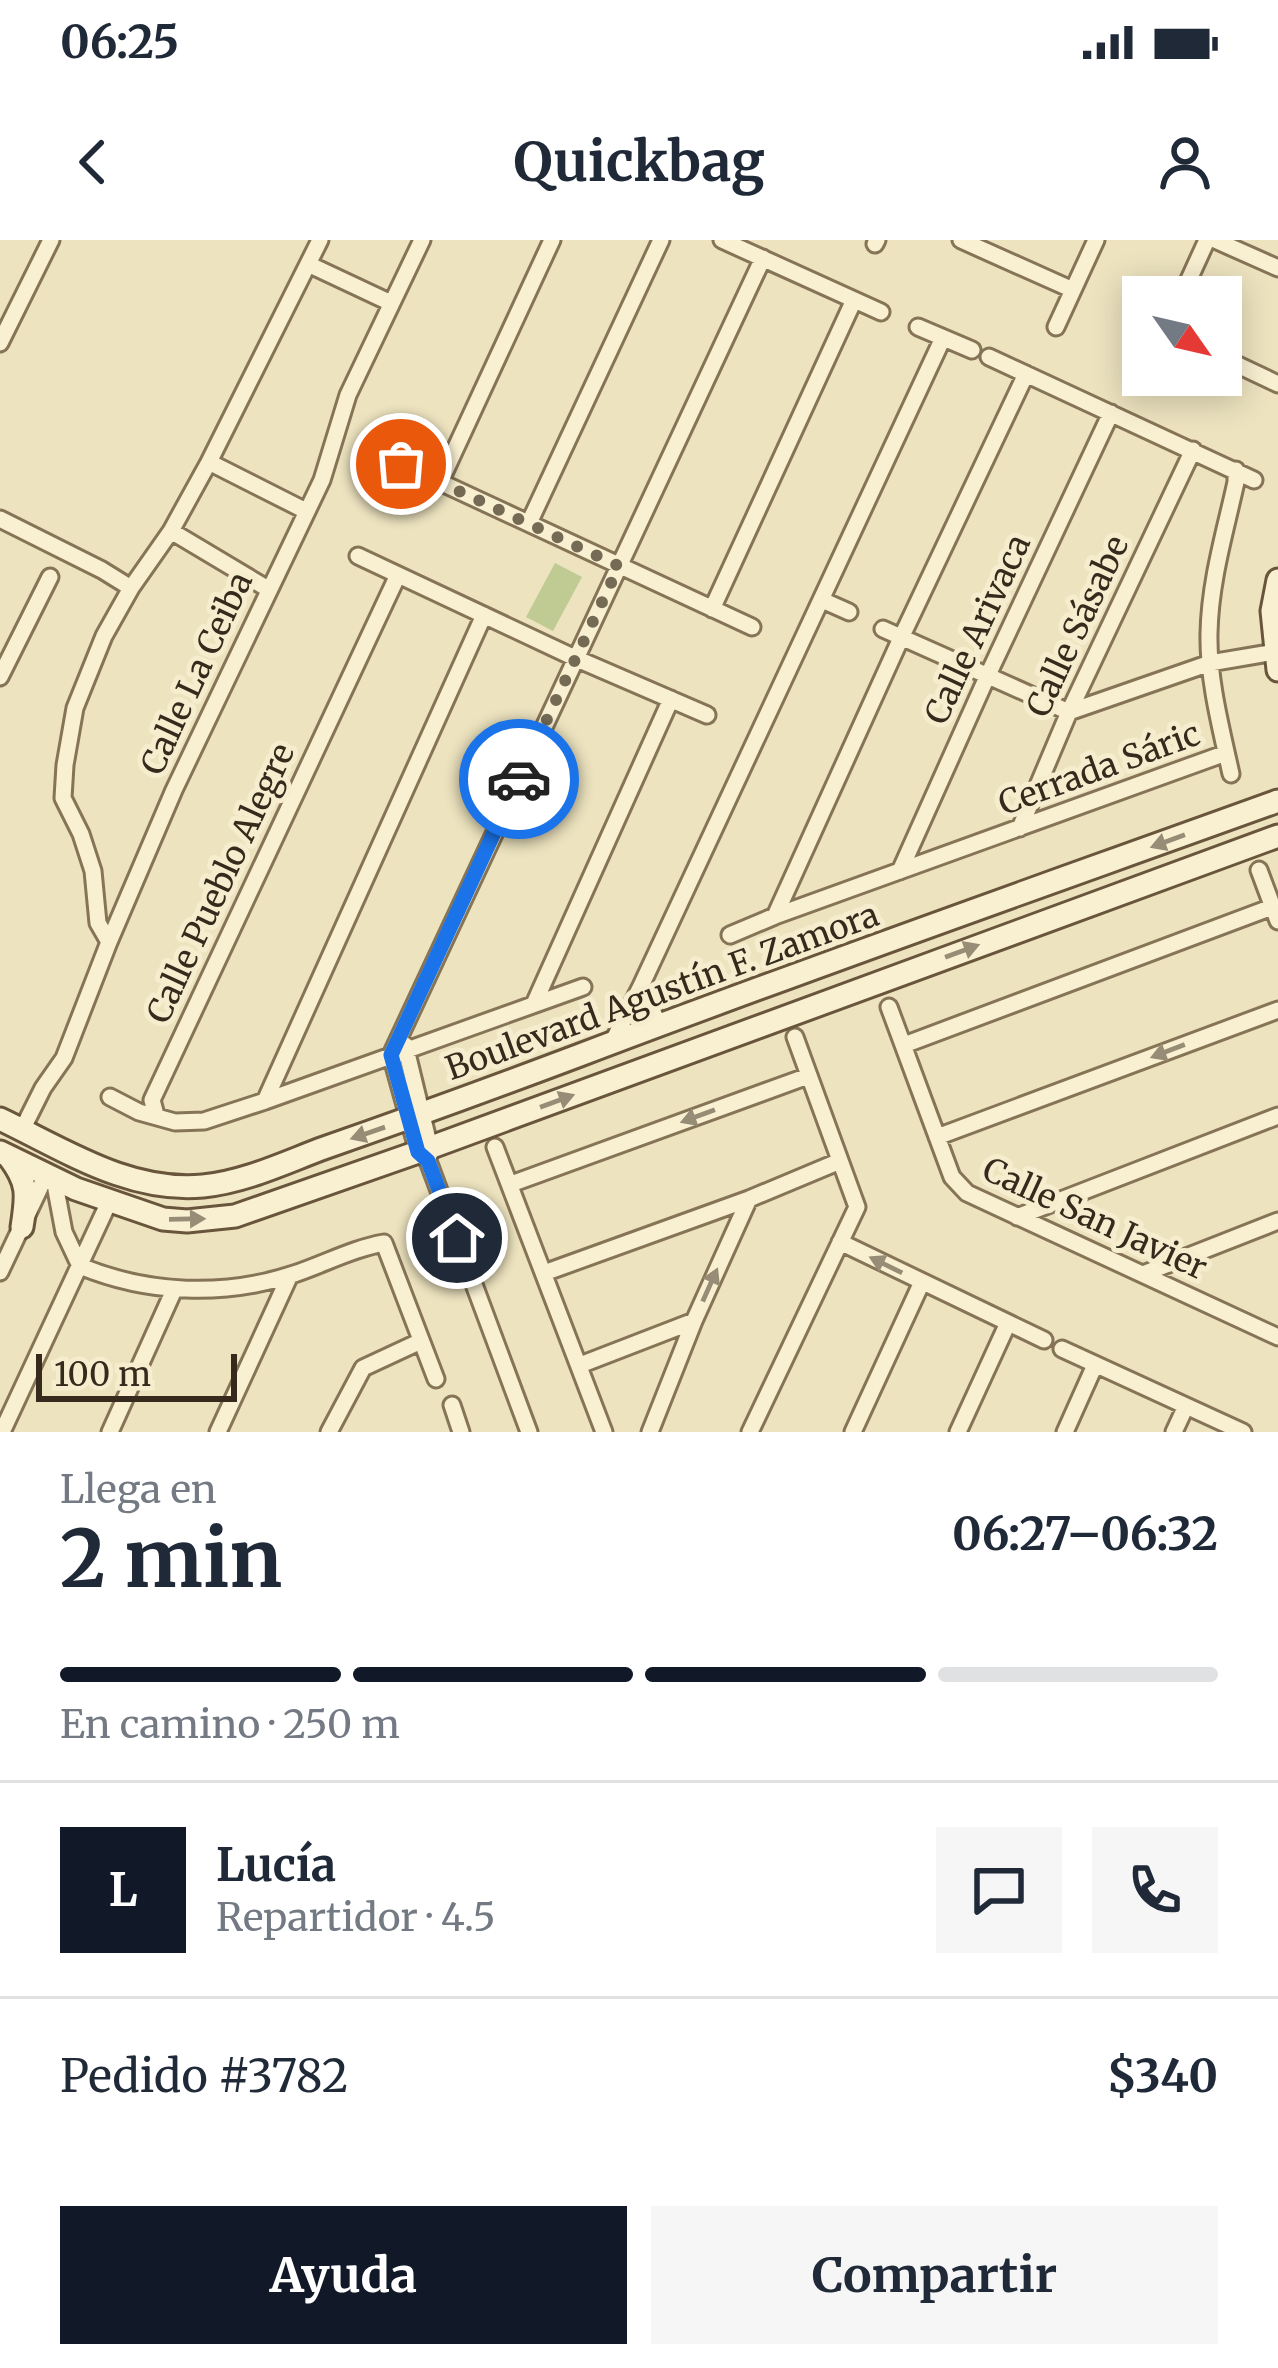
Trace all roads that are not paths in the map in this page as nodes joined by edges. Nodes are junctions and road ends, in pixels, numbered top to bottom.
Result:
1 (51, 240) edge
2 (320, 240) edge
3 (422, 240) edge
4 (551, 240) edge
5 (661, 240) edge
6 (722, 240) edge
7 (961, 240) edge
8 (1096, 240) edge
9 (1212, 240) edge
10 (984, 245) edge
11 (763, 258) junction
12 (308, 264) junction
13 (1278, 268) edge
14 (1192, 276) edge
15 (1072, 290) junction
16 (854, 300) junction
17 (391, 303) junction
18 (881, 312) dead end
19 (918, 327) dead end
20 (1056, 327) dead end
21 (943, 338) junction
22 (0, 343) edge
23 (972, 350) dead end
24 (989, 357) dead end
25 (1242, 366) edge
26 (1026, 374) junction
27 (1277, 381) edge
28 (1111, 413) junction
29 (1192, 451) junction
30 (209, 462) junction
31 (401, 464) dead end
32 (1236, 470) junction
33 (1254, 480) dead end
34 (440, 482) junction
35 (306, 512) junction
36 (0, 519) edge
37 (529, 523) junction
38 (171, 531) junction
39 (358, 556) dead end
40 (619, 566) junction
41 (398, 575) junction
42 (50, 577) dead end
43 (1278, 580) edge
44 (131, 588) junction
45 (268, 589) junction
46 (822, 600) junction
47 (712, 609) junction
48 (849, 612) dead end
49 (484, 615) junction
50 (752, 627) dead end
51 (883, 629) dead end
52 (901, 638) junction
53 (575, 658) junction
54 (1276, 661) edge
55 (1210, 662) junction
56 (0, 677) edge
57 (987, 677) junction
58 (671, 699) junction
59 (1069, 712) junction
60 (706, 715) dead end
61 (1226, 753) junction
62 (1231, 774) dead end
63 (1278, 801) edge
64 (1020, 828) junction
65 (1278, 836) edge
66 (1259, 870) dead end
67 (900, 872) junction
68 (1275, 914) edge
69 (775, 916) junction
70 (730, 935) dead end
71 (109, 942) junction
72 (874, 947) junction
73 (885, 980) junction
74 (641, 986) junction
75 (584, 987) dead end
76 (534, 1004) junction
77 (889, 1006) dead end
78 (1278, 1010) edge
79 (659, 1025) junction
80 (795, 1037) dead end
81 (612, 1043) junction
82 (904, 1046) junction
83 (398, 1052) junction
84 (808, 1076) junction
85 (110, 1097) dead end
86 (265, 1101) junction
87 (156, 1115) junction
88 (1278, 1116) edge
89 (415, 1117) junction
90 (0, 1119) edge
91 (11, 1131) edge
92 (938, 1137) junction
93 (495, 1147) dead end
94 (4, 1154) edge
95 (425, 1154) junction
96 (840, 1161) junction
97 (50, 1177) junction
98 (511, 1184) junction
99 (749, 1199) junction
100 (109, 1202) junction
101 (1017, 1216) junction
102 (1278, 1221) edge
103 (22, 1227) junction
104 (840, 1242) junction
105 (80, 1266) junction
106 (0, 1272) edge
107 (544, 1273) junction
108 (1143, 1274) junction
109 (290, 1275) junction
110 (922, 1282) junction
111 (174, 1290) junction
112 (694, 1321) junction
113 (1008, 1323) junction
114 (1278, 1323) edge
115 (1261, 1329) junction
116 (1278, 1337) edge
117 (1044, 1340) dead end
118 (421, 1341) junction
119 (1062, 1349) dead end
120 (1095, 1365) junction
121 (580, 1366) junction
122 (436, 1379) dead end
123 (452, 1405) dead end
124 (1186, 1406) junction
125 (2, 1432) edge
126 (110, 1432) edge
127 (218, 1432) edge
128 (329, 1432) edge
129 (461, 1432) edge
130 (528, 1432) edge
131 (604, 1432) edge
132 (650, 1432) edge
133 (750, 1432) edge
134 (854, 1432) edge
135 (958, 1432) edge
136 (1064, 1432) edge
137 (1174, 1432) edge
138 (1243, 1432) edge

1 - 22 street
2 - 12 street
3 - 17 street, Calle La Ceiba
4 - 34 street
5 - 37 street
6 - 11 street
7 - 10 street
8 - 15 street
9 - 13 street
9 - 14 street
10 - 15 street
11 - 16 street
11 - 40 street
12 - 17 street
12 - 30 street
15 - 20 street
16 - 18 street
16 - 47 street
17 - 35 street, Calle La Ceiba
19 - 21 street
21 - 23 street
21 - 46 street
24 - 26 street
25 - 27 street
26 - 28 street
26 - 52 street
28 - 29 street
28 - 57 street, Calle Arivaca
29 - 32 street
29 - 59 street, Calle Sásabe
30 - 35 street
30 - 38 street
31 - 34 street
32 - 33 street
32 - 55 street, Cerrada Sáric
34 - 37 street
35 - 45 street, Calle La Ceiba
36 - 44 street
37 - 40 street
38 - 44 street
38 - 45 street
39 - 41 street
40 - 47 street
40 - 53 street
41 - 49 street
41 - 87 street, Calle Pueblo Alegre
42 - 56 street
43 - 54 street
44 - 71 street
45 - 71 street, Calle La Ceiba
46 - 48 street
46 - 74 street
47 - 50 street
49 - 53 street
49 - 86 street
51 - 52 street
52 - 57 street
52 - 69 street
53 - 58 street
53 - 83 street
54 - 55 street
55 - 59 street
55 - 61 street, Cerrada Sáric
57 - 59 street
57 - 67 street, Calle Arivaca
58 - 60 street
58 - 76 street
59 - 64 street, Calle Sásabe
61 - 62 street
61 - 64 street, Cerrada Sáric
63 -> 72 street, Boulevard Agustín F. Zamora
64 - 67 street, Cerrada Sáric
73 -> 65 street, Boulevard Agustín F. Zamora
66 - 68 street
67 - 69 street, Cerrada Sáric
68 - 82 street
69 - 70 street, Cerrada Sáric
71 - 91 street, Calle La Ceiba
72 - 73 street
72 - 79 street, Boulevard Agustín F. Zamora
95 -> 73 street, Boulevard Agustín F. Zamora
74 - 79 street
74 - 81 street
75 - 76 street
76 - 83 street
77 - 82 street, Calle San Javier
78 -> 92 street
79 - 81 street, Boulevard Agustín F. Zamora
80 - 84 street
81 - 89 street, Boulevard Agustín F. Zamora
82 - 92 street, Calle San Javier
83 - 86 street
83 - 89 street
84 - 96 street
84 -> 98 street
85 - 87 street
86 - 87 street
88 - 101 street
89 -> 91 street, Boulevard Agustín F. Zamora
89 - 95 street
90 - 91 street, Boulevard Agustín F. Zamora
92 - 101 street, Calle San Javier
93 - 98 street
94 - 97 street, Boulevard Agustín F. Zamora
94 - 103 street
100 -> 95 street, Boulevard Agustín F. Zamora
95 - 130 street
96 - 99 street
96 - 104 street
97 - 100 street, Boulevard Agustín F. Zamora
97 - 103 street
97 - 105 street
98 - 107 street
99 - 107 street
112 -> 99 street
100 - 105 street
101 - 108 street, Calle San Javier
102 - 108 street
103 - 106 street
110 -> 104 street
104 - 133 street
105 - 111 street
105 - 125 street
107 - 121 street
108 - 115 street, Calle San Javier
109 - 111 street
109 - 118 street
109 - 127 street
110 - 113 street
110 - 134 street
111 - 126 street
112 - 121 street
112 - 132 street
113 - 117 street
113 - 135 street
114 - 115 street
115 - 116 street, Calle San Javier
118 - 122 street
118 - 128 street
119 - 120 street
120 - 124 street
120 - 136 street
121 - 131 street
123 - 129 street
124 - 137 street
124 - 138 street

